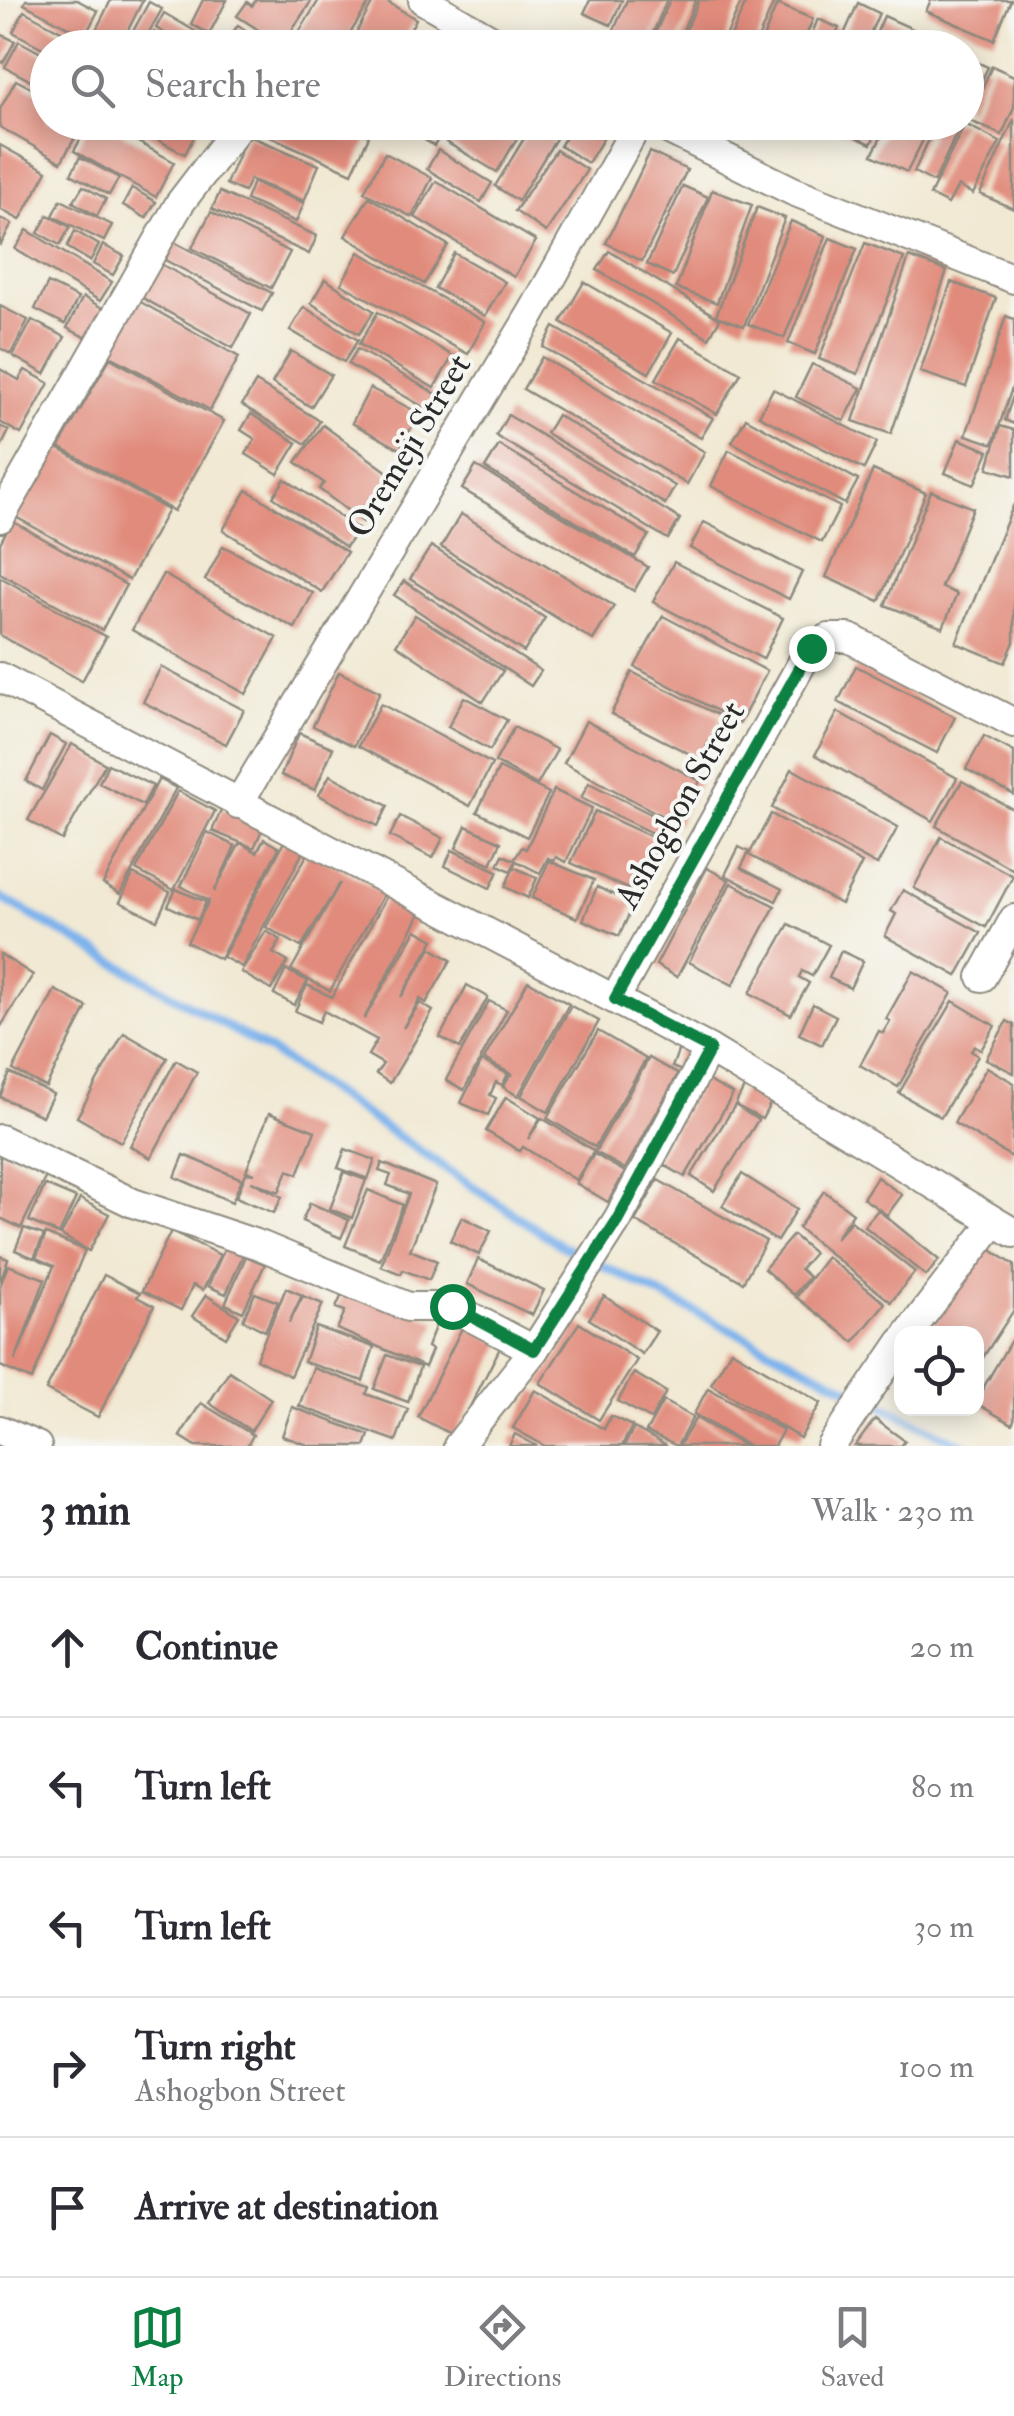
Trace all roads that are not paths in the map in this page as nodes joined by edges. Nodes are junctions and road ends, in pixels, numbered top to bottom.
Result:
1 (424, 0) edge
2 (475, 30) edge
3 (228, 140) edge
4 (629, 140) edge
5 (689, 140) edge
6 (1014, 279) edge
7 (0, 518) edge
8 (0, 677) edge
9 (1014, 724) edge
10 (238, 804) junction
11 (1014, 919) edge
12 (982, 977) dead end
13 (615, 999) junction
14 (710, 1049) junction
15 (0, 1139) edge
16 (1004, 1228) edge
17 (915, 1326) edge
18 (534, 1350) junction
19 (894, 1353) edge
20 (0, 1430) edge
21 (839, 1434) edge
22 (37, 1446) edge
23 (458, 1446) edge

1 - 2 street
3 - 7 street
4 - 10 street, Oremeji Street
5 - 6 street
8 - 10 street
9 - 13 street, Ashogbon Street
10 - 13 street
11 - 12 street
13 - 14 street
14 - 16 street
14 - 18 street
15 - 18 street
16 - 17 street
18 - 23 street
19 - 21 street
20 - 22 street

